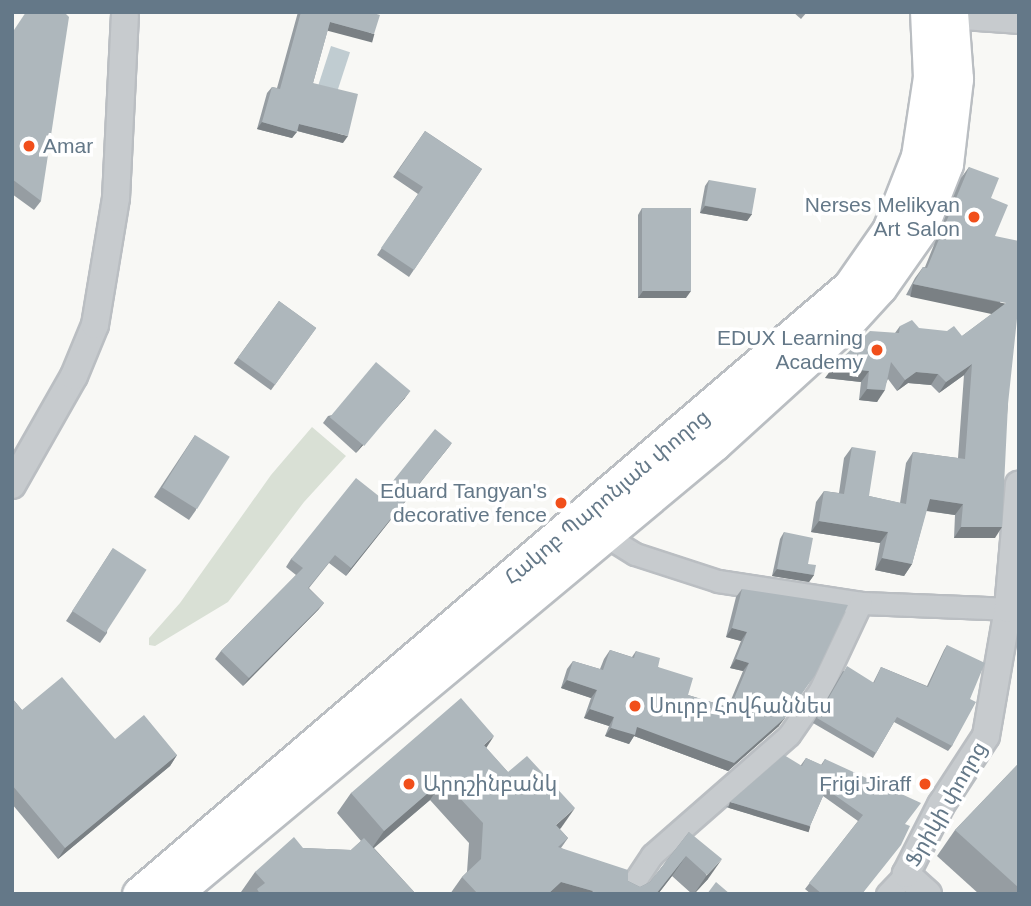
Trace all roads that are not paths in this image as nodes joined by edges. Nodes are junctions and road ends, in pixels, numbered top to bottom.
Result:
1 (124, 13) edge
2 (939, 13) edge
3 (1019, 20) edge
4 (1019, 484) edge
5 (12, 485) edge
6 (606, 537) junction
7 (861, 603) junction
8 (1008, 609) junction
9 (906, 874) junction
10 (187, 888) edge
11 (139, 894) edge
12 (626, 894) edge
13 (887, 894) edge
14 (928, 894) edge

1 - 5 street
2 - 3 street
2 - 6 main road, Հակոբ Պարոնյան փողոց
2 - 11 main road, Հակոբ Պարոնյան փողոց
4 - 8 street, Ֆրիկի փողոց
6 - 7 street
6 - 10 main road, Հակոբ Պարոնյան փողոց
7 - 8 street
7 - 12 street
8 - 9 street, Ֆրիկի փողոց
9 - 13 street
9 - 14 street

